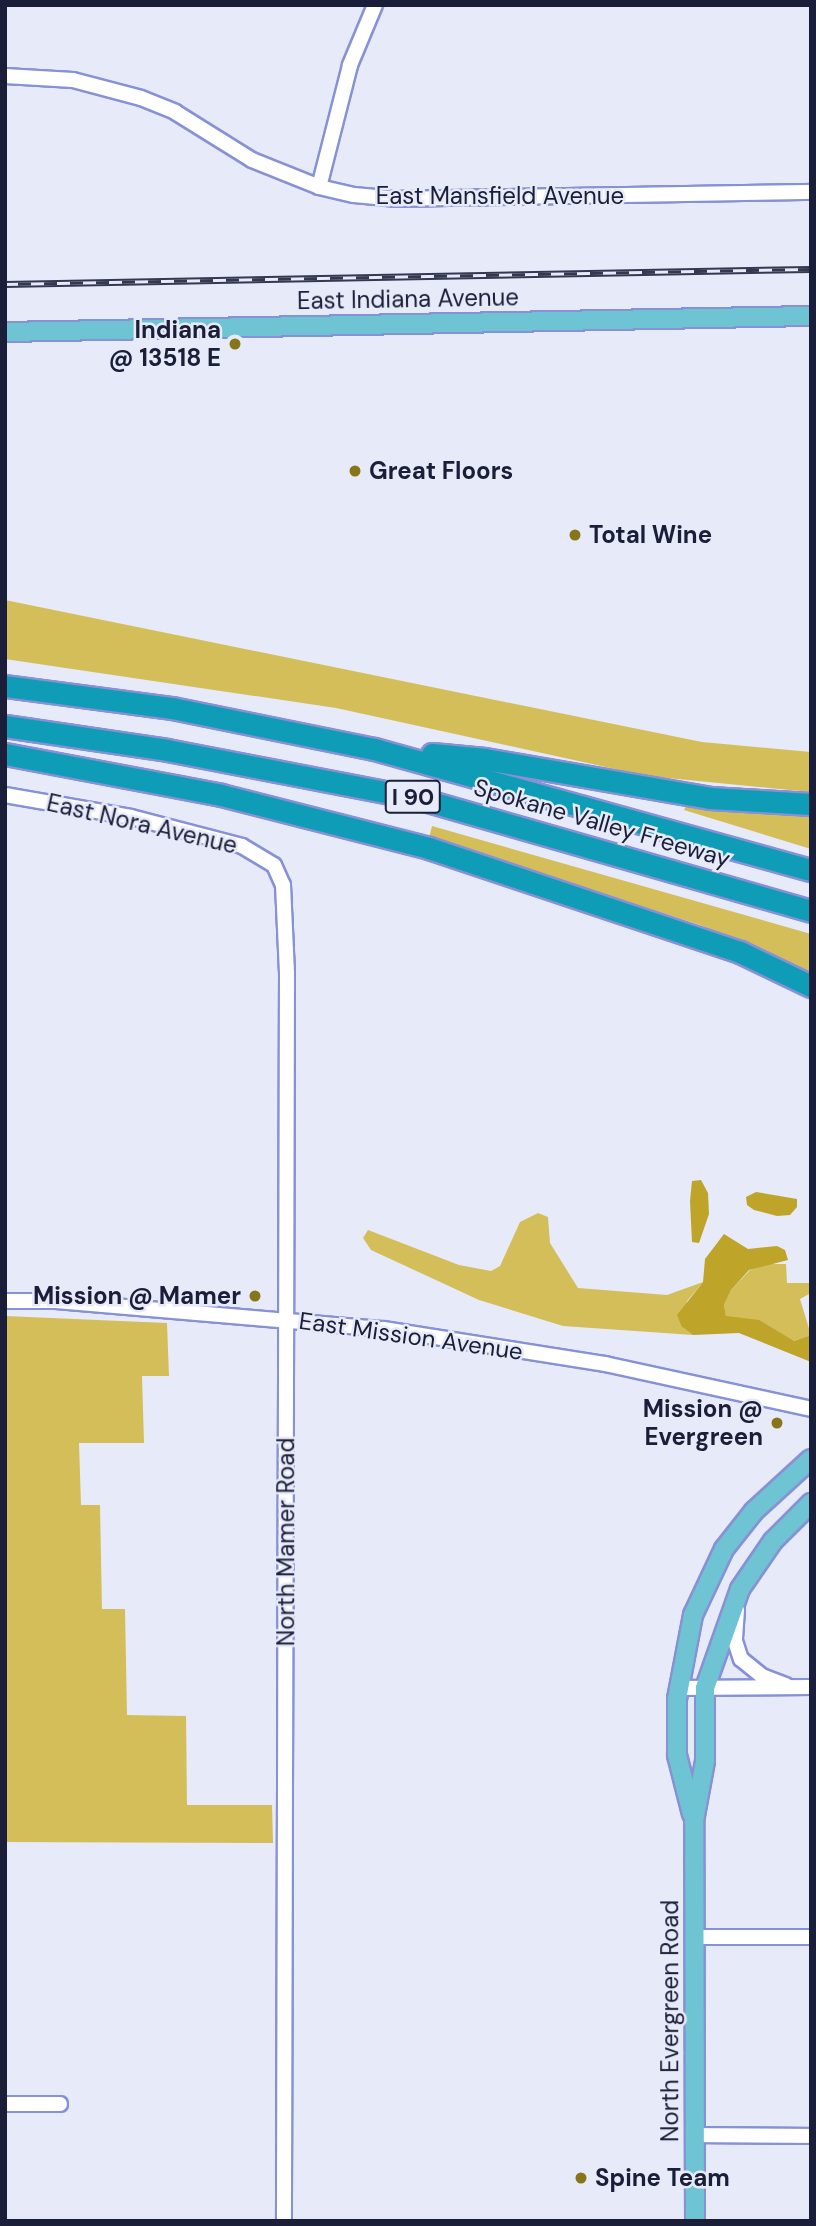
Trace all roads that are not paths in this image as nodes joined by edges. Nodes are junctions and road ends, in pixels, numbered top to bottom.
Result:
1 (375, 5) edge
2 (5, 76) edge
3 (319, 187) junction
4 (811, 192) edge
5 (811, 316) edge
6 (5, 332) edge
7 (5, 685) edge
8 (5, 726) edge
9 (374, 749) junction
10 (5, 754) edge
11 (5, 795) edge
12 (811, 804) edge
13 (274, 865) joint
14 (811, 870) edge
15 (811, 911) edge
16 (811, 986) edge
17 (5, 1301) edge
18 (286, 1319) junction
19 (811, 1409) edge
20 (811, 1459) edge
21 (811, 1503) edge
22 (740, 1589) junction
23 (811, 1687) edge
24 (678, 1688) junction
25 (705, 1688) junction
26 (793, 1688) junction
27 (694, 1821) junction
28 (694, 1937) junction
29 (811, 1937) edge
30 (5, 2104) edge
31 (60, 2104) dead end
32 (695, 2135) junction
33 (811, 2136) edge
34 (284, 2221) edge
35 (695, 2221) edge

1 - 3 street
2 - 3 street, East Mansfield Avenue
3 - 4 street, East Mansfield Avenue
5 - 6 main road, East Indiana Avenue
7 - 9 highway, Spokane Valley Freeway / I 90
8 - 15 highway, Spokane Valley Freeway / I 90
9 - 12 highway
9 - 14 highway, Spokane Valley Freeway / I 90
10 - 16 highway
11 - 13 street, East Nora Avenue
13 - 18 street, North Mamer Road
17 - 18 street, East Mission Avenue
18 - 19 street, East Mission Avenue
18 - 34 street, North Mamer Road
20 - 24 main road, North Evergreen Road
21 - 22 main road, North Evergreen Road
22 - 25 main road, North Evergreen Road
22 - 26 street
23 - 26 street
24 - 25 street
24 - 27 main road, North Evergreen Road
25 - 26 street
25 - 27 main road, North Evergreen Road
27 - 28 main road, North Evergreen Road
28 - 29 street
28 - 32 main road, North Evergreen Road
30 - 31 street
32 - 33 street
32 - 35 main road, North Evergreen Road

